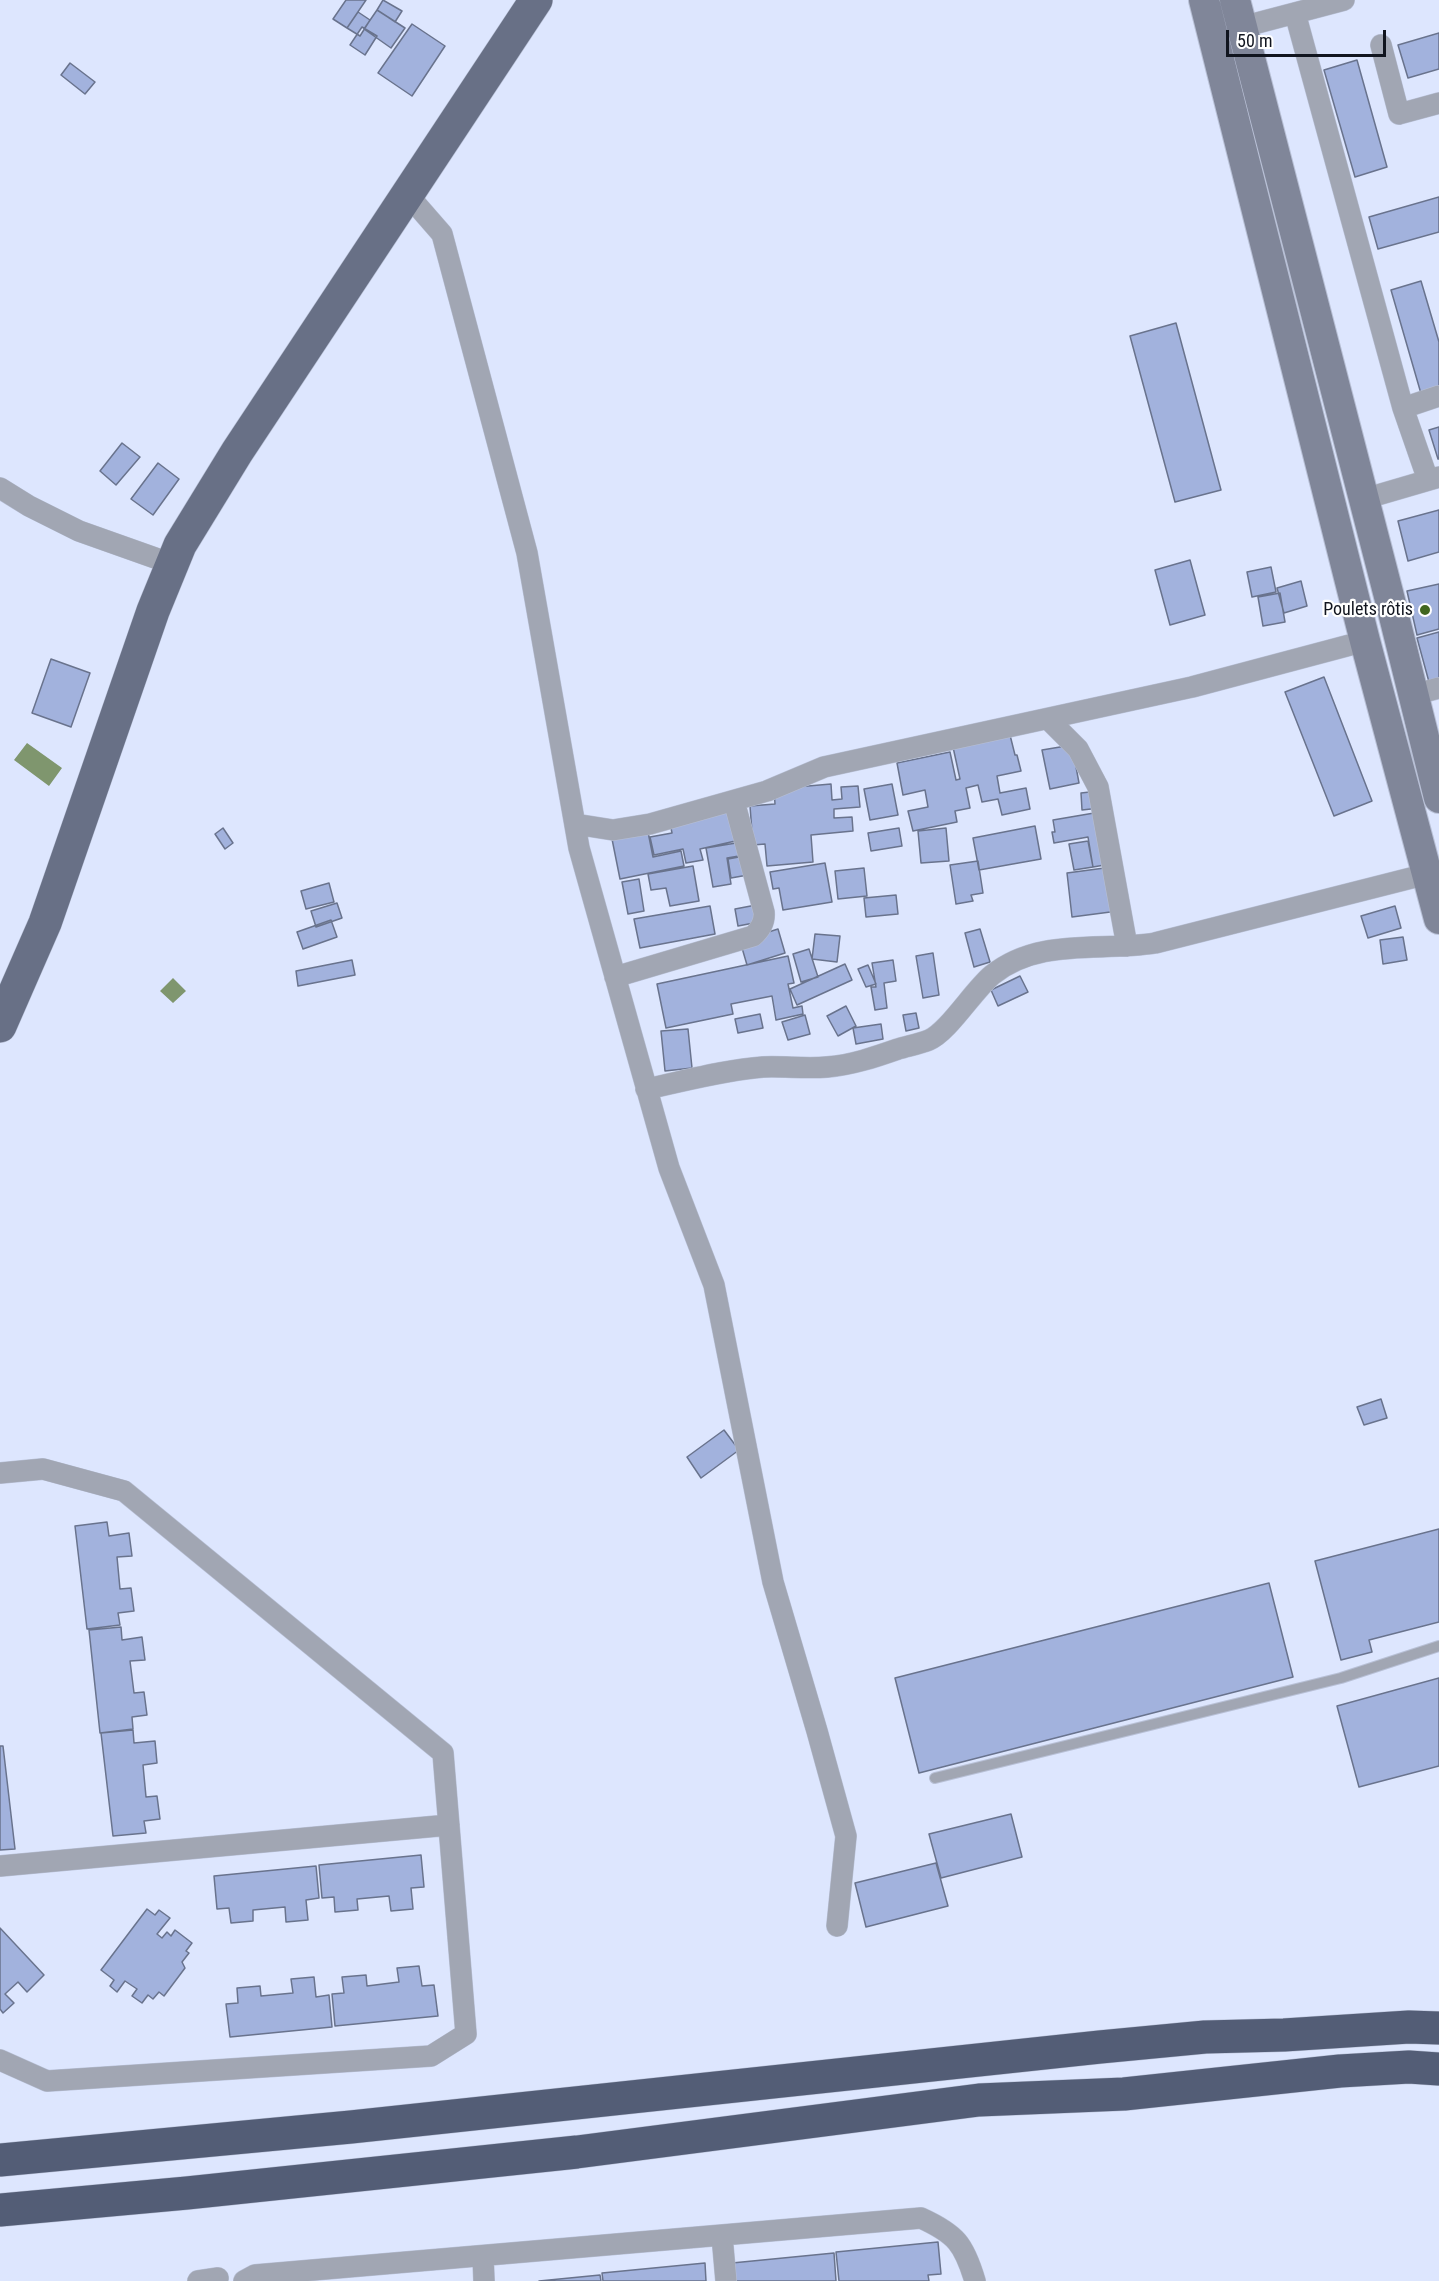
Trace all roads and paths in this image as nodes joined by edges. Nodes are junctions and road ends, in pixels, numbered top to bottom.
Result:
1 (536, 0) edge
2 (1203, 0) edge
3 (1344, 0) edge
4 (1295, 13) junction
5 (1239, 14) edge
6 (1381, 45) dead end
7 (1439, 103) edge
8 (408, 195) junction
9 (1439, 396) edge
10 (1403, 408) junction
11 (1433, 479) edge
12 (0, 488) edge
13 (1364, 499) junction
14 (172, 564) junction
15 (1365, 641) junction
16 (1426, 691) edge
17 (1049, 720) junction
18 (1432, 742) edge
19 (1439, 798) edge
20 (734, 801) junction
21 (575, 824) junction
22 (1427, 874) junction
23 (1439, 919) edge
24 (1127, 946) junction
25 (615, 977) junction
26 (0, 1026) edge
27 (646, 1089) junction
28 (0, 1473) edge
29 (1439, 1646) edge
30 (935, 1778) dead end
31 (449, 1825) junction
32 (0, 1866) edge
33 (837, 1926) dead end
34 (1439, 2028) edge
35 (0, 2060) edge
36 (1439, 2069) edge
37 (0, 2160) edge
38 (0, 2210) edge
39 (722, 2236) junction
40 (483, 2256) junction
41 (244, 2281) edge
42 (484, 2281) edge
43 (726, 2281) edge
44 (975, 2281) edge

1 - 8 main road
2 - 15 main road
3 - 4 street
4 - 5 street
4 - 10 street
5 - 13 main road
6 - 7 street
8 - 14 main road
8 - 21 street
9 - 10 street
10 - 11 street
11 - 13 street
12 - 14 street
13 - 16 main road
14 - 26 main road
15 - 17 street
15 - 22 main road
16 - 18 main road
17 - 20 street
17 - 24 street
18 - 19 main road
20 - 21 street
20 - 25 street
21 - 25 street
22 - 23 main road
22 - 24 street
24 - 27 street
25 - 27 street
27 - 33 street
28 - 31 street
29 - 30 lane
31 - 32 street
31 - 35 street
34 - 37 highway
36 - 38 highway
39 - 40 street
39 - 43 street
39 - 44 street
40 - 41 street
40 - 42 street

